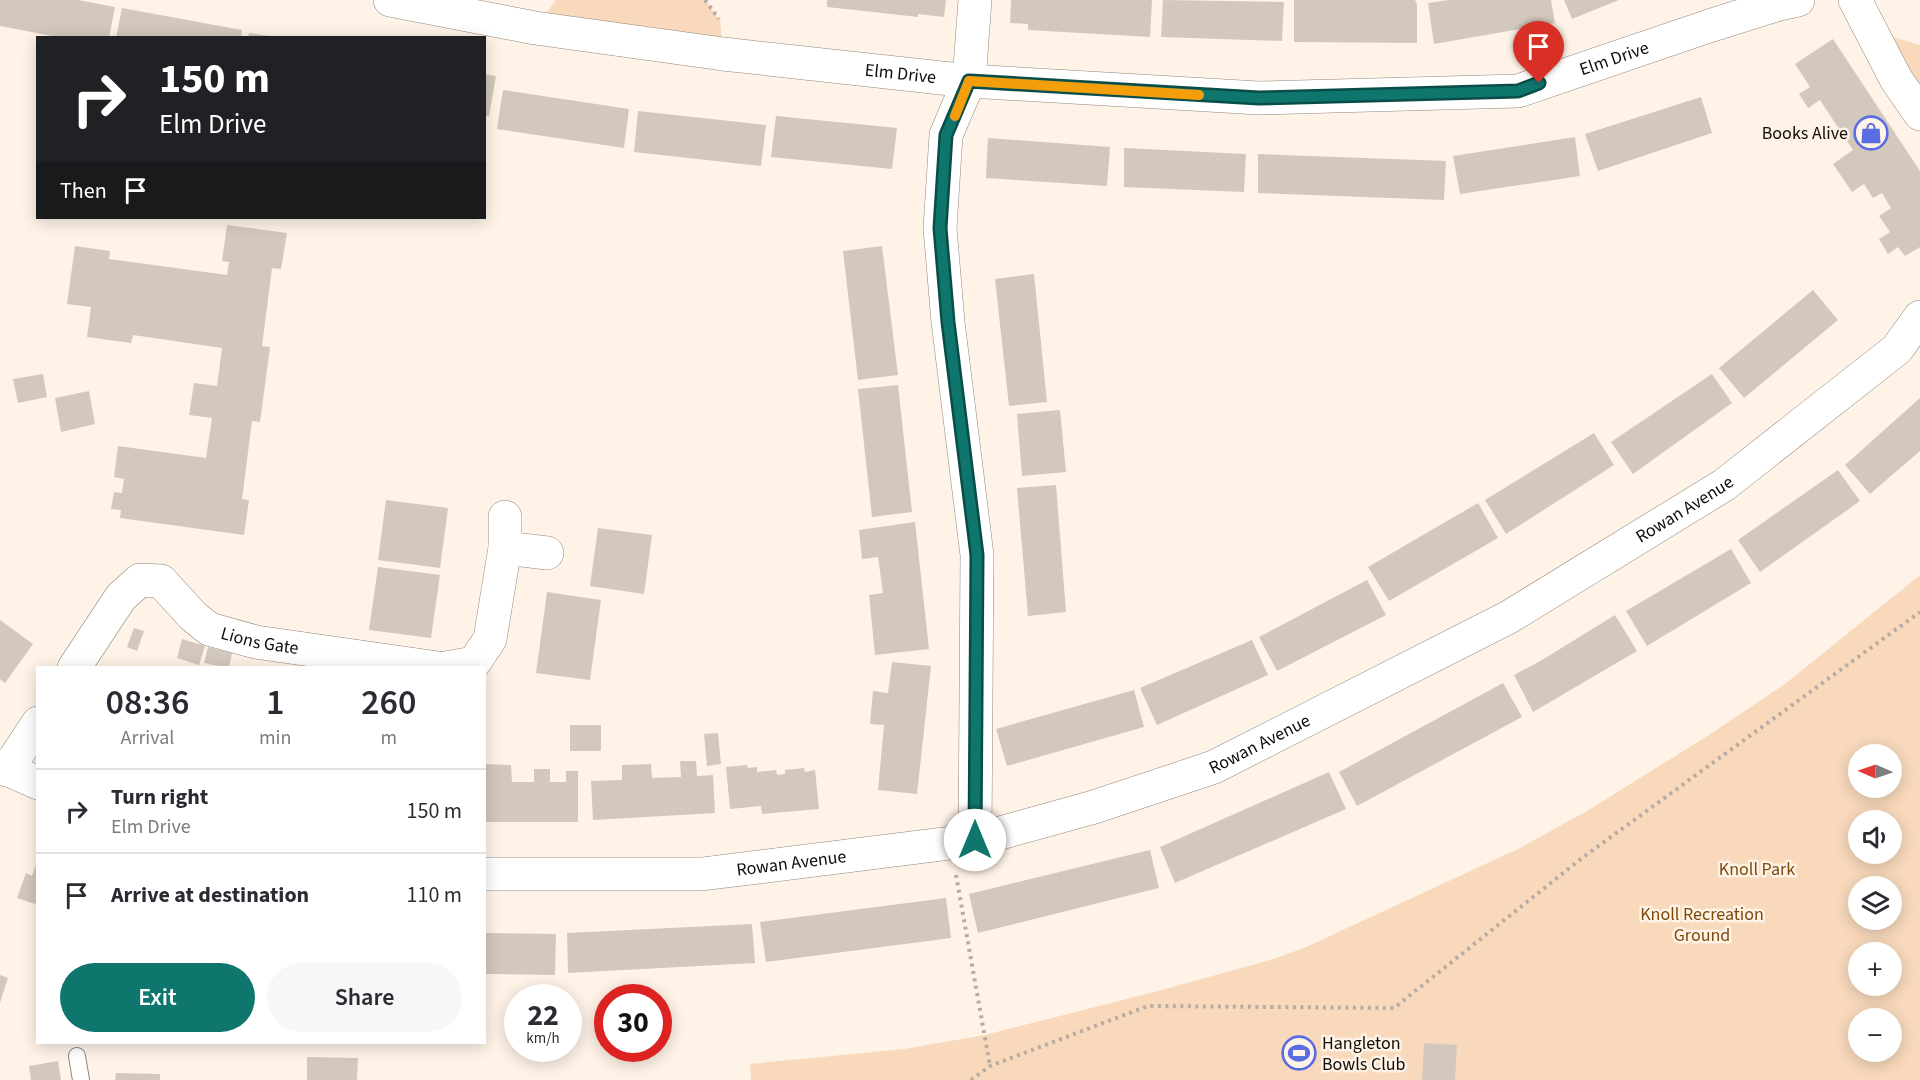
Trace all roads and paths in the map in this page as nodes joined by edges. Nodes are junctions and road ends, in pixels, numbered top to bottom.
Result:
1 (390, 0) edge
2 (975, 0) edge
3 (1798, 0) edge
4 (1855, 0) edge
5 (969, 81) junction
6 (1920, 114) edge
7 (1920, 317) edge
8 (548, 553) dead end
9 (1920, 612) edge
10 (75, 666) edge
11 (425, 666) edge
12 (458, 666) edge
13 (36, 726) edge
14 (3, 768) edge
15 (36, 782) edge
16 (962, 841) junction
17 (486, 874) edge
18 (77, 1056) dead end
19 (990, 1066) junction
20 (81, 1080) edge
21 (971, 1080) edge

1 - 5 street, Elm Drive
2 - 5 street
3 - 5 street, Elm Drive
4 - 6 street
5 - 16 street
7 - 16 street, Rowan Avenue
8 - 12 street
9 - 19 path
10 - 11 street, Lions Gate
13 - 14 street
14 - 15 street
16 - 17 street, Rowan Avenue
16 - 19 path
18 - 20 lane
19 - 21 path

